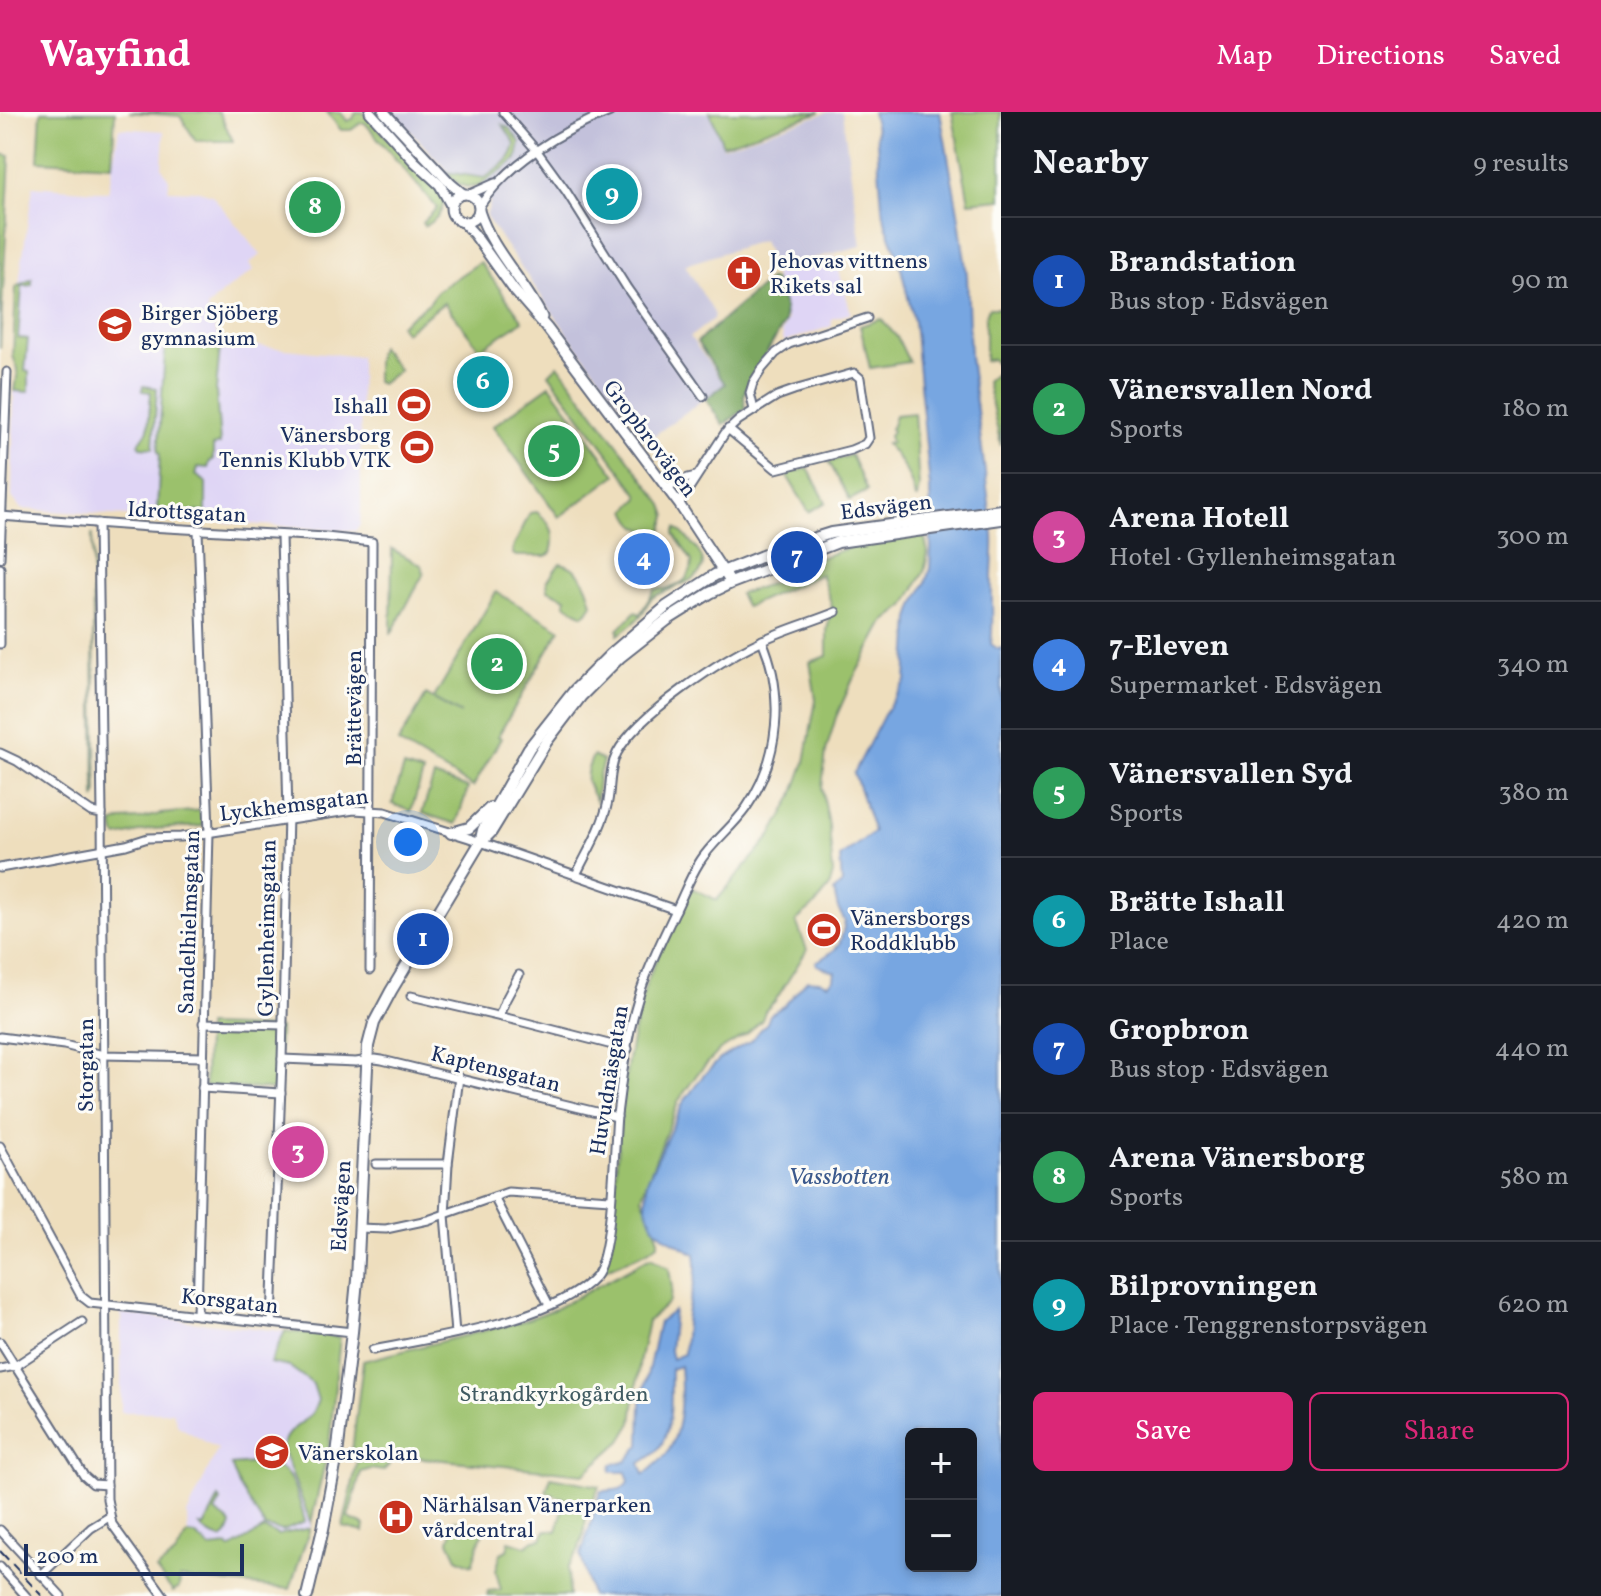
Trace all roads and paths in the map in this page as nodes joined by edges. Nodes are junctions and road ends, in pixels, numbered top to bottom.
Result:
1 (370, 112) edge
2 (384, 112) edge
3 (503, 112) edge
4 (610, 112) edge
5 (537, 151) junction
6 (497, 182) junction
7 (466, 194) junction
8 (451, 205) junction
9 (479, 209) junction
10 (463, 222) junction
11 (867, 318) dead end
12 (547, 328) junction
13 (7, 372) dead end
14 (703, 396) dead end
15 (754, 410) junction
16 (728, 429) junction
17 (696, 476) junction
18 (667, 488) junction
19 (679, 504) junction
20 (1001, 510) edge
21 (1, 516) edge
22 (1001, 519) edge
23 (98, 523) junction
24 (908, 528) junction
25 (198, 530) junction
26 (281, 535) junction
27 (372, 542) joint
28 (0, 558) edge
29 (0, 568) edge
30 (723, 571) junction
31 (731, 583) junction
32 (0, 595) edge
33 (836, 612) dead end
34 (762, 640) junction
35 (0, 644) edge
36 (0, 753) edge
37 (502, 794) junction
38 (372, 810) junction
39 (102, 814) junction
40 (287, 821) junction
41 (209, 832) junction
42 (451, 833) junction
43 (480, 843) junction
44 (102, 849) junction
45 (0, 868) edge
46 (576, 875) junction
47 (676, 910) junction
48 (370, 970) dead end
49 (519, 975) dead end
50 (411, 996) dead end
51 (499, 1016) junction
52 (203, 1023) junction
53 (283, 1025) junction
54 (0, 1037) edge
55 (628, 1049) junction
56 (103, 1055) junction
57 (203, 1057) junction
58 (282, 1059) junction
59 (366, 1060) junction
60 (459, 1077) junction
61 (202, 1088) junction
62 (281, 1093) junction
63 (617, 1117) junction
64 (0, 1146) edge
65 (376, 1164) dead end
66 (448, 1164) junction
67 (494, 1197) junction
68 (610, 1199) junction
69 (445, 1215) junction
70 (359, 1228) junction
71 (105, 1305) junction
72 (549, 1305) junction
73 (197, 1315) junction
74 (82, 1322) dead end
75 (272, 1322) junction
76 (352, 1332) junction
77 (455, 1333) junction
78 (0, 1342) edge
79 (373, 1350) dead end
80 (15, 1366) junction
81 (0, 1369) edge
82 (107, 1485) junction
83 (109, 1517) junction
84 (0, 1530) edge
85 (0, 1567) edge
86 (41, 1575) junction
87 (21, 1594) edge
88 (61, 1596) edge
89 (164, 1596) edge
90 (307, 1596) edge

1 - 8 street
2 - 7 street
3 - 5 street
4 - 5 street
5 - 6 street
5 - 14 street
6 - 7 street
6 - 9 street
7 - 8 street
7 - 9 street
8 - 10 street
9 - 10 street
9 - 12 street, Gropbrovägen
10 - 12 street, Gropbrovägen
11 - 15 street
12 - 18 street, Gropbrovägen
13 - 21 street
15 - 16 street
15 - 16 street
16 - 17 street
17 - 18 street
17 - 19 street
18 - 19 street, Gropbrovägen
19 - 30 street, Gropbrovägen
20 - 24 main road, Edsvägen
21 - 23 street, Idrottsgatan
21 - 28 street
22 - 24 main road, Edsvägen
23 - 25 street, Idrottsgatan
23 - 39 street, Storgatan
24 - 30 main road, Edsvägen
24 - 31 main road, Edsvägen
25 - 26 street, Idrottsgatan
25 - 41 street, Sandelhielmsgatan
26 - 27 street, Idrottsgatan
26 - 40 street, Gyllenheimsgatan
27 - 38 street, Brättevägen
29 - 32 street
30 - 31 street
30 - 37 main road, Edsvägen
31 - 43 main road, Edsvägen
32 - 35 street
33 - 34 street
34 - 46 street
34 - 47 street, Huvudnäsgatan
36 - 39 street
37 - 42 main road
37 - 43 main road, Edsvägen
38 - 40 street, Lyckhemsgatan
38 - 42 street, Lyckhemsgatan
38 - 48 street, Brättevägen
39 - 44 street, Storgatan
40 - 41 street, Lyckhemsgatan
40 - 53 street, Gyllenheimsgatan
41 - 44 street, Lyckhemsgatan
41 - 52 street, Sandelhielmsgatan
42 - 43 street, Lyckhemsgatan
43 - 46 street, Lyckhemsgatan
43 - 59 main road, Edsvägen
44 - 45 street, Lyckhemsgatan
44 - 56 street, Storgatan
46 - 47 street, Lyckhemsgatan
47 - 55 street, Huvudnäsgatan
49 - 51 street
50 - 51 street
51 - 55 street
52 - 53 street
52 - 57 street, Sandelhielmsgatan
53 - 58 street, Gyllenheimsgatan
54 - 56 street
55 - 63 street, Huvudnäsgatan
56 - 57 street
56 - 71 street, Storgatan
57 - 61 street, Sandelhielmsgatan
58 - 59 street, Kaptensgatan
58 - 62 street, Gyllenheimsgatan
59 - 60 street, Kaptensgatan
59 - 70 main road, Edsvägen
60 - 63 street, Kaptensgatan
60 - 66 street
61 - 62 street
61 - 73 street, Sandelhielmsgatan
62 - 75 street, Gyllenheimsgatan
63 - 68 street, Huvudnäsgatan
64 - 71 street
65 - 66 street
66 - 69 street
67 - 68 street
67 - 69 street
67 - 72 street
68 - 72 street, Huvudnäsgatan
69 - 70 street
69 - 77 street
70 - 76 main road, Edsvägen
71 - 73 street, Korsgatan
71 - 82 street, Storgatan
72 - 77 street, Huvudnäsgatan
73 - 75 street, Korsgatan
74 - 80 street
75 - 76 street, Korsgatan
76 - 90 main road, Edsvägen
77 - 79 street, Huvudnäsgatan
78 - 80 street
80 - 81 street
80 - 82 street
82 - 83 street, Storgatan
83 - 86 street
83 - 89 street
84 - 86 street
85 - 87 street
86 - 88 street

